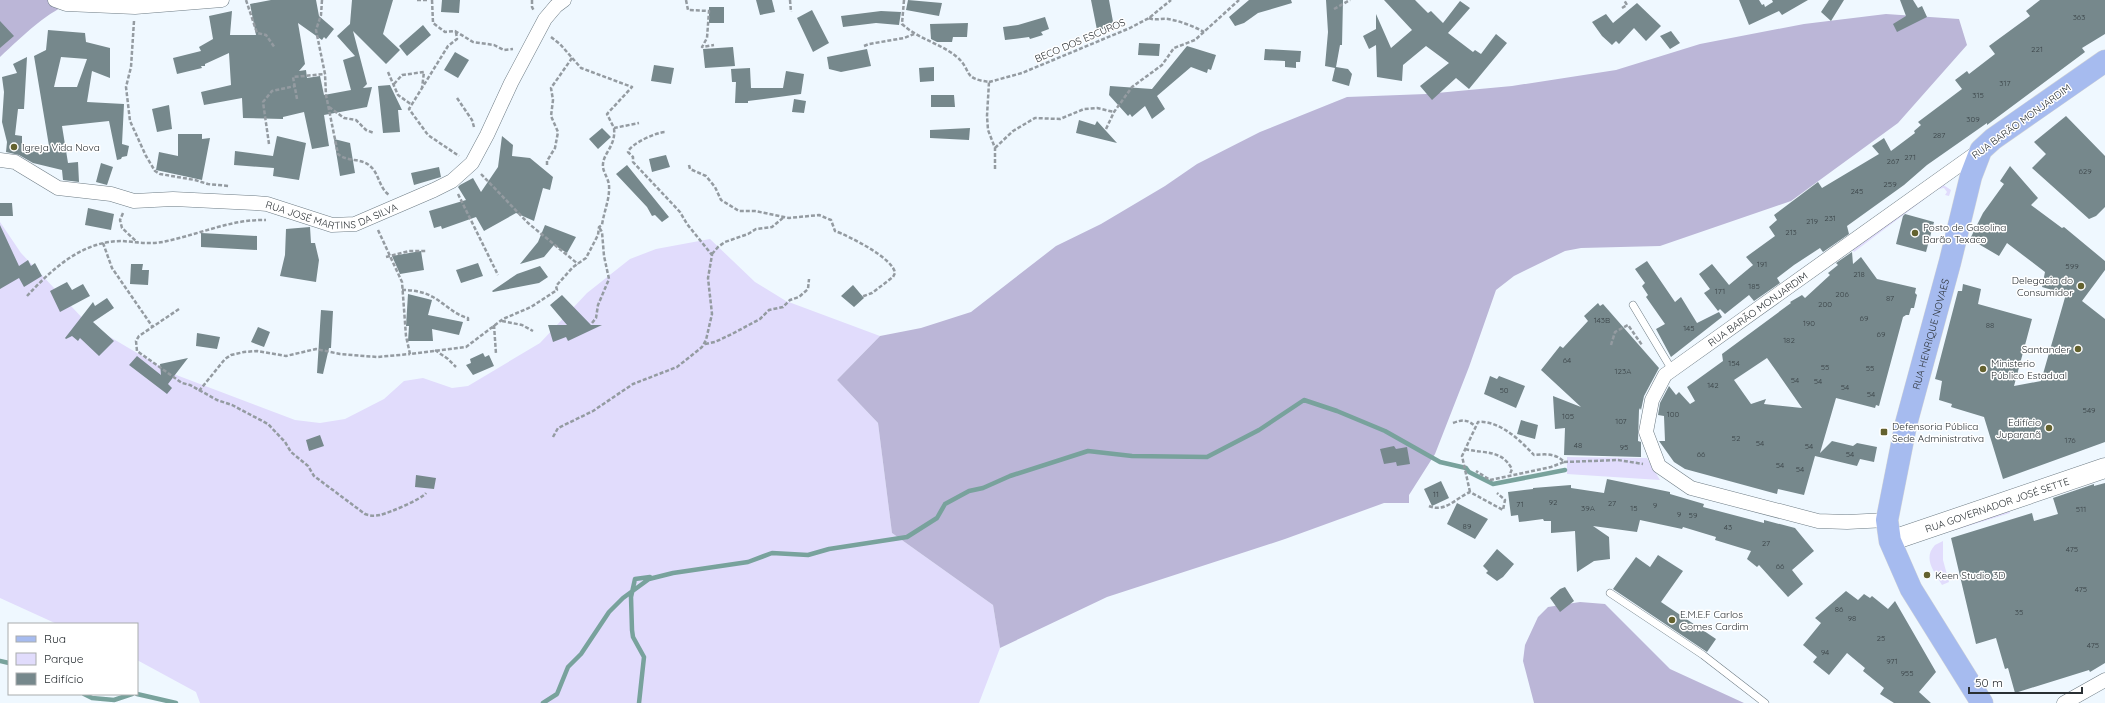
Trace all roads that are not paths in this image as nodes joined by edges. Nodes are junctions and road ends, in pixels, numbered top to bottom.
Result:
1 (55, 0) edge
2 (222, 0) edge
3 (564, 0) edge
4 (2105, 61) edge
5 (1981, 150) junction
6 (0, 160) edge
7 (1632, 305) dead end
8 (1672, 370) junction
9 (2105, 468) edge
10 (1887, 520) junction
11 (1890, 541) junction
12 (1610, 593) dead end
13 (2105, 680) edge
14 (1766, 703) edge
15 (1982, 703) edge
16 (2064, 703) edge

1 - 2 street
3 - 6 street, RUA JOSÉ MARTINS DA SILVA
4 - 5 main road, RUA BARÃO MONJARDIM
5 - 8 street, RUA BARÃO MONJARDIM
5 - 10 main road, RUA HENRIQUE NOVAES
7 - 8 lane
8 - 10 street, RUA BARÃO MONJARDIM
9 - 11 main road, RUA GOVERNADOR JOSÉ SETTE
10 - 11 main road, RUA HENRIQUE NOVAES
11 - 15 main road, RUA HENRIQUE NOVAES
12 - 14 lane
13 - 16 street

